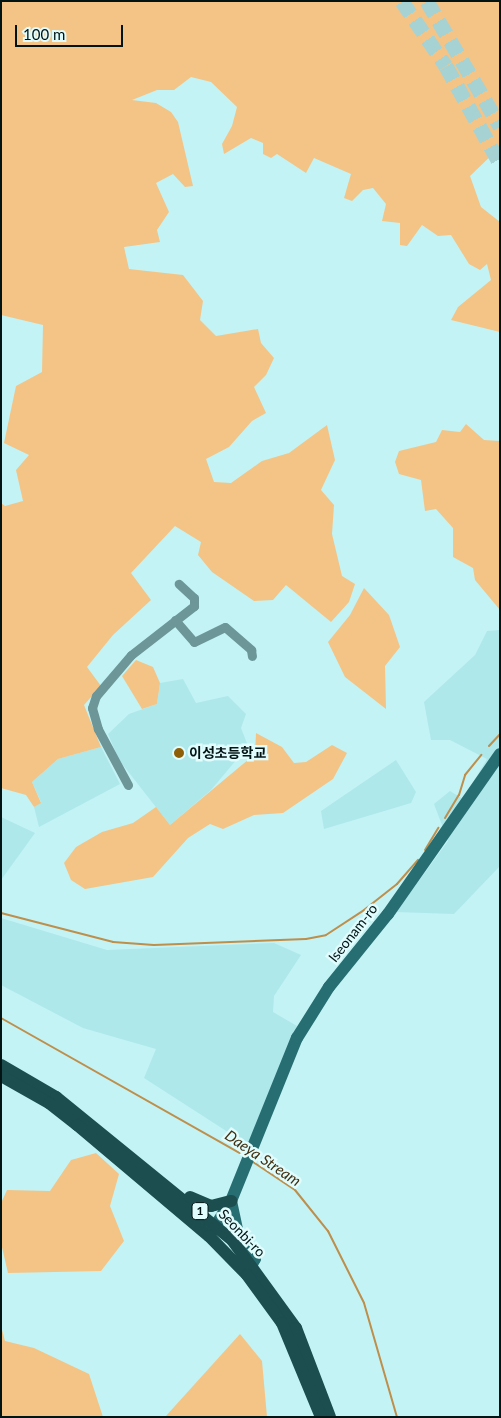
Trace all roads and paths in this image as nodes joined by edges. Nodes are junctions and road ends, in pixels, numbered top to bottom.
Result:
1 (179, 584) dead end
2 (175, 620) junction
3 (252, 656) dead end
4 (500, 754) edge
5 (128, 785) dead end
6 (1, 1065) edge
7 (1, 1076) edge
8 (186, 1200) junction
9 (230, 1201) junction
10 (213, 1231) junction
11 (252, 1264) junction
12 (321, 1417) edge
13 (330, 1417) edge

1 - 2 street
2 - 3 street
2 - 5 street
4 - 9 main road, Iseonam-ro
6 - 8 main road, Seonbi-ro / 1
7 - 10 main road, Seonbi-ro / 1
8 - 9 main road
8 - 10 main road, Seonbi-ro / 1
9 - 10 main road
9 - 11 main road
10 - 11 main road, Seonbi-ro / 1
10 - 12 main road, Seonbi-ro / 1
11 - 13 main road, Seonbi-ro / 1

